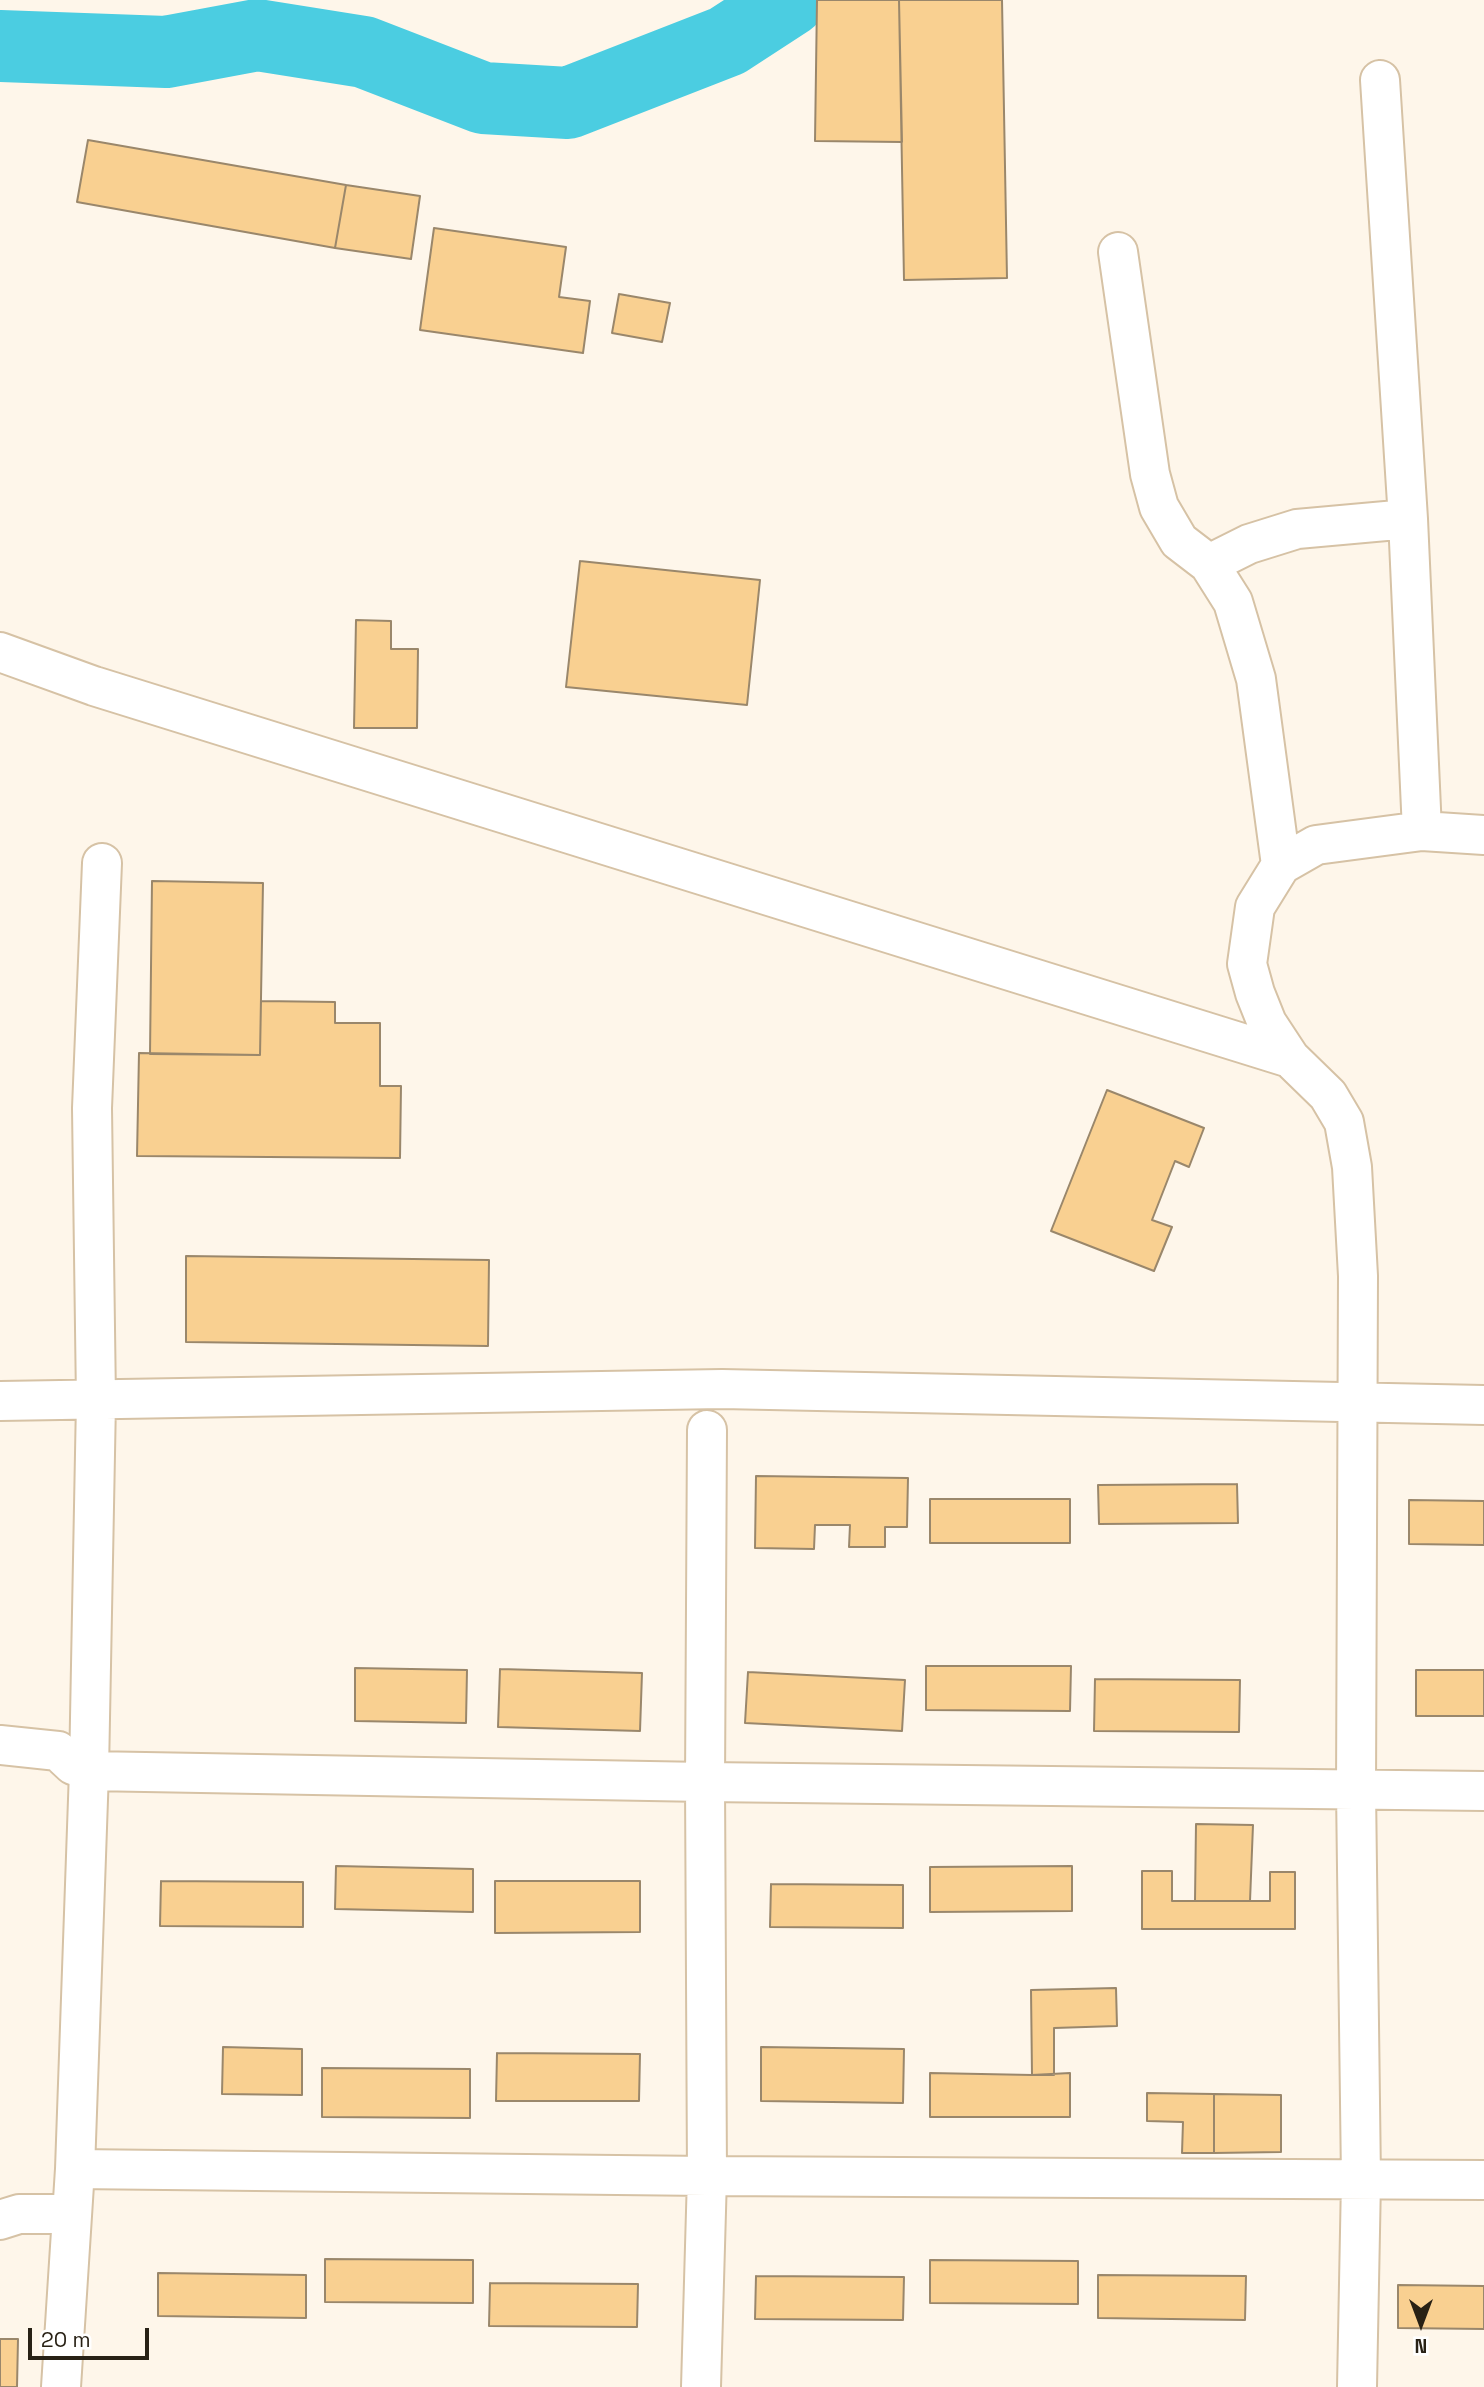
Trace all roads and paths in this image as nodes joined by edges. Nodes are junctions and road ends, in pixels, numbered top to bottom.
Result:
1 (1380, 80) dead end
2 (1118, 252) dead end
3 (1408, 519) junction
4 (1209, 564) junction
5 (0, 652) edge
6 (1422, 831) junction
7 (1484, 835) edge
8 (102, 863) dead end
9 (1281, 865) junction
10 (1290, 1058) junction
11 (0, 1401) edge
12 (96, 1401) junction
13 (1358, 1403) junction
14 (1484, 1405) edge
15 (707, 1430) dead end
16 (0, 1745) edge
17 (89, 1771) junction
18 (705, 1782) junction
19 (1356, 1790) junction
20 (1484, 1791) edge
21 (75, 2169) junction
22 (707, 2176) junction
23 (1361, 2180) junction
24 (1484, 2180) edge
25 (72, 2214) junction
26 (0, 2220) edge
27 (61, 2387) edge
28 (701, 2387) edge
29 (1357, 2387) edge

1 - 3 street
2 - 4 street
3 - 4 street
3 - 6 street
4 - 9 street
5 - 10 street
6 - 7 street
6 - 9 street
8 - 12 street
9 - 10 street
10 - 13 street
11 - 12 street
12 - 13 street
12 - 17 street
13 - 14 street
13 - 19 street
15 - 18 street
16 - 17 street
17 - 18 street
17 - 21 street
18 - 19 street
18 - 22 street
19 - 20 street
19 - 23 street
21 - 22 street
21 - 25 street
22 - 23 street
22 - 28 street
23 - 24 street
23 - 29 street
25 - 26 street
25 - 27 street

